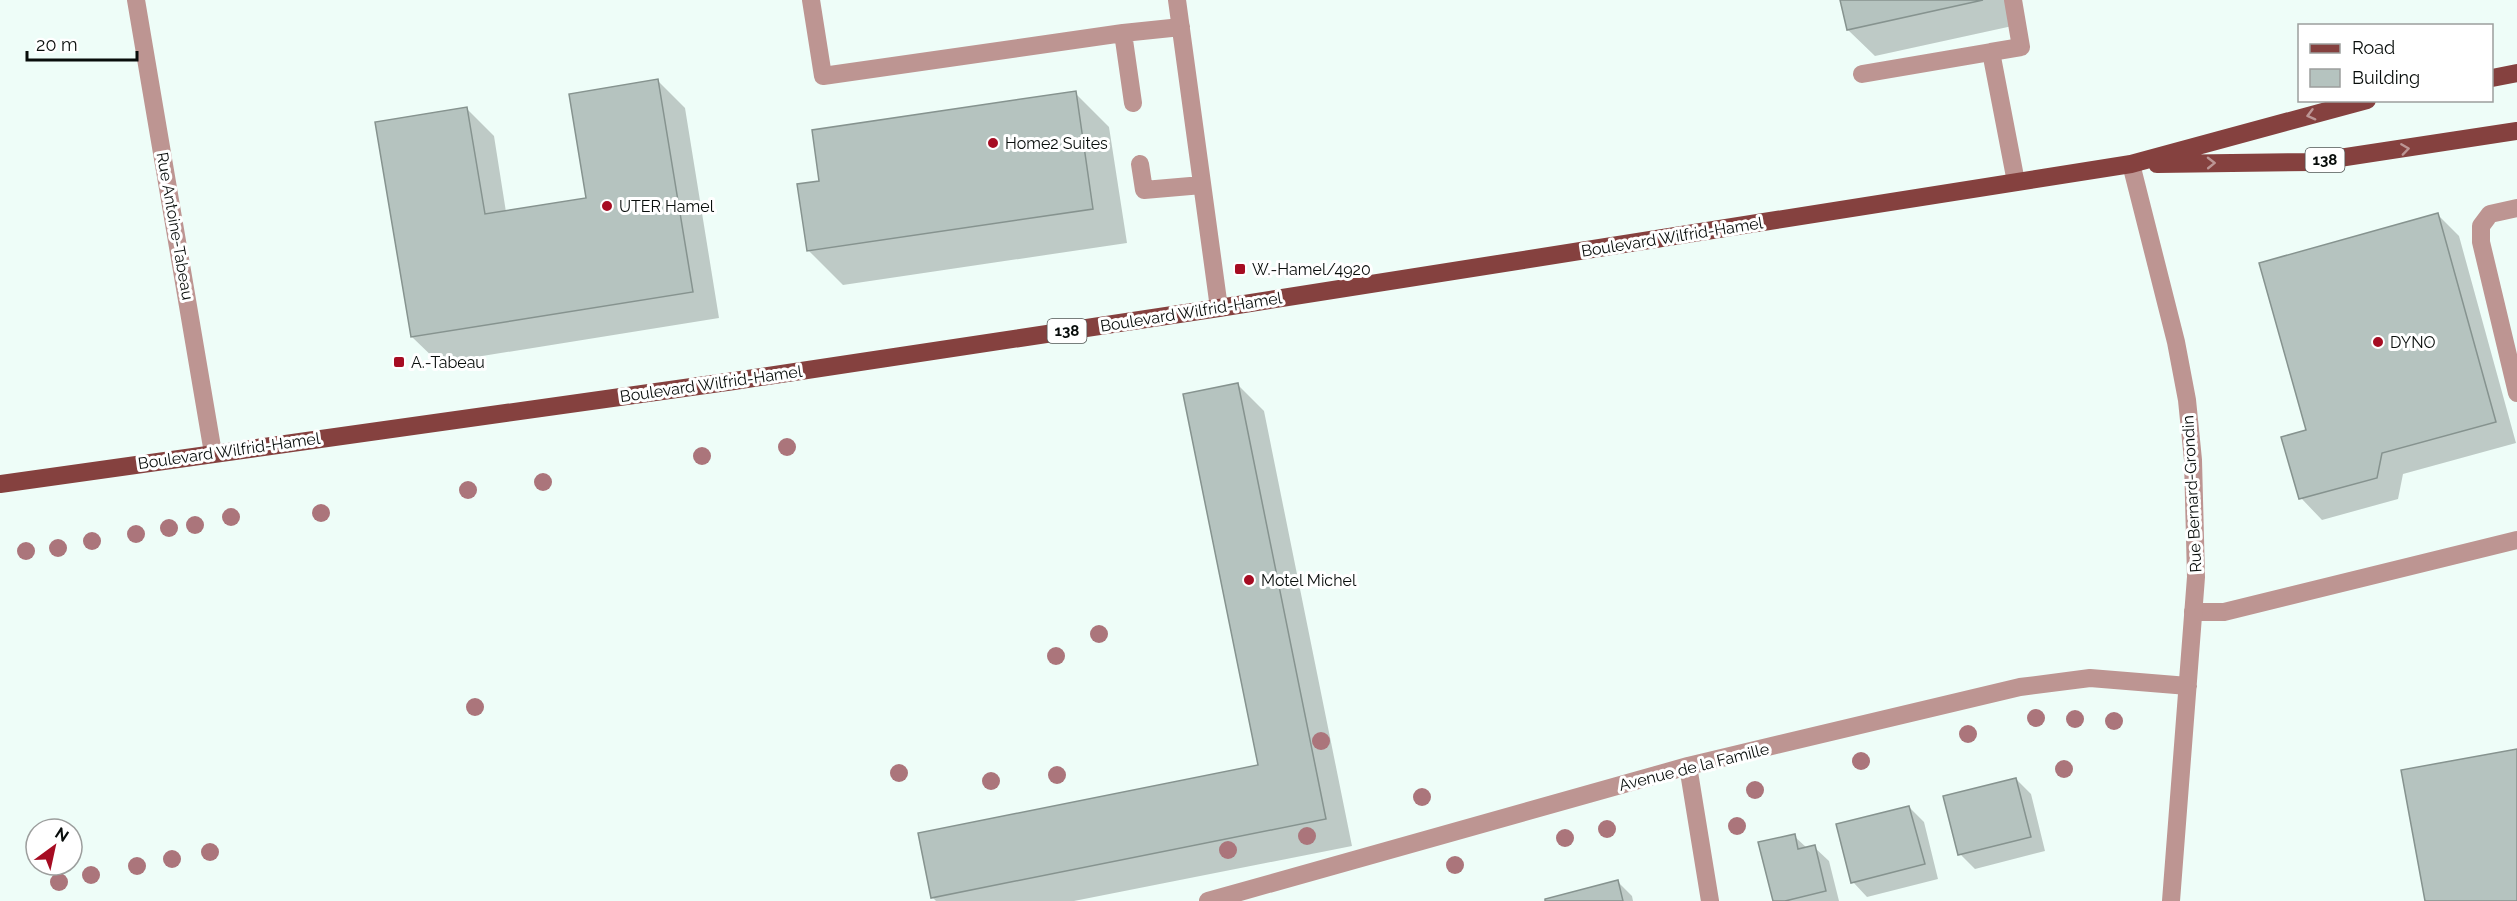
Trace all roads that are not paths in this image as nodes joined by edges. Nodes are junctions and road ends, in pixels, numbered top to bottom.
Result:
1 (136, 0) edge
2 (811, 0) edge
3 (1177, 0) edge
4 (2013, 0) edge
5 (1181, 27) junction
6 (1123, 33) junction
7 (1991, 52) junction
8 (2517, 73) edge
9 (1862, 74) dead end
10 (2493, 78) edge
11 (2360, 102) edge
12 (1133, 103) dead end
13 (2517, 131) edge
14 (1140, 164) dead end
15 (2132, 164) junction
16 (2016, 182) junction
17 (1202, 185) junction
18 (2517, 208) edge
19 (1219, 308) junction
20 (2517, 393) edge
21 (213, 453) junction
22 (0, 484) edge
23 (2517, 540) edge
24 (2193, 612) junction
25 (2188, 686) junction
26 (1688, 766) junction
27 (1236, 898) edge
28 (1208, 901) edge
29 (1710, 901) edge
30 (2171, 901) edge

1 - 21 street, Rue Antoine-Tabeau
2 - 6 street
3 - 5 street
4 - 7 street
5 - 6 street
5 - 17 street
6 - 12 street
7 - 9 street
7 - 16 street
8 - 10 main road
11 -> 15 main road, Boulevard Wilfrid-Hamel
15 -> 13 main road, Boulevard Wilfrid-Hamel / 138
14 - 17 street
15 - 16 main road, Boulevard Wilfrid-Hamel / 138
15 - 24 street, Rue Bernard-Grondin
16 - 19 main road, Boulevard Wilfrid-Hamel / 138
17 - 19 street
18 - 20 street
19 - 21 main road, Boulevard Wilfrid-Hamel / 138
21 - 22 main road, Boulevard Wilfrid-Hamel / 138
23 - 24 street
24 - 25 street, Rue Bernard-Grondin
25 - 26 street, Avenue de la Famille
25 - 30 street, Rue Bernard-Grondin
26 - 27 street, Avenue de la Famille
26 - 29 street
27 - 28 street, Avenue de la Famille

